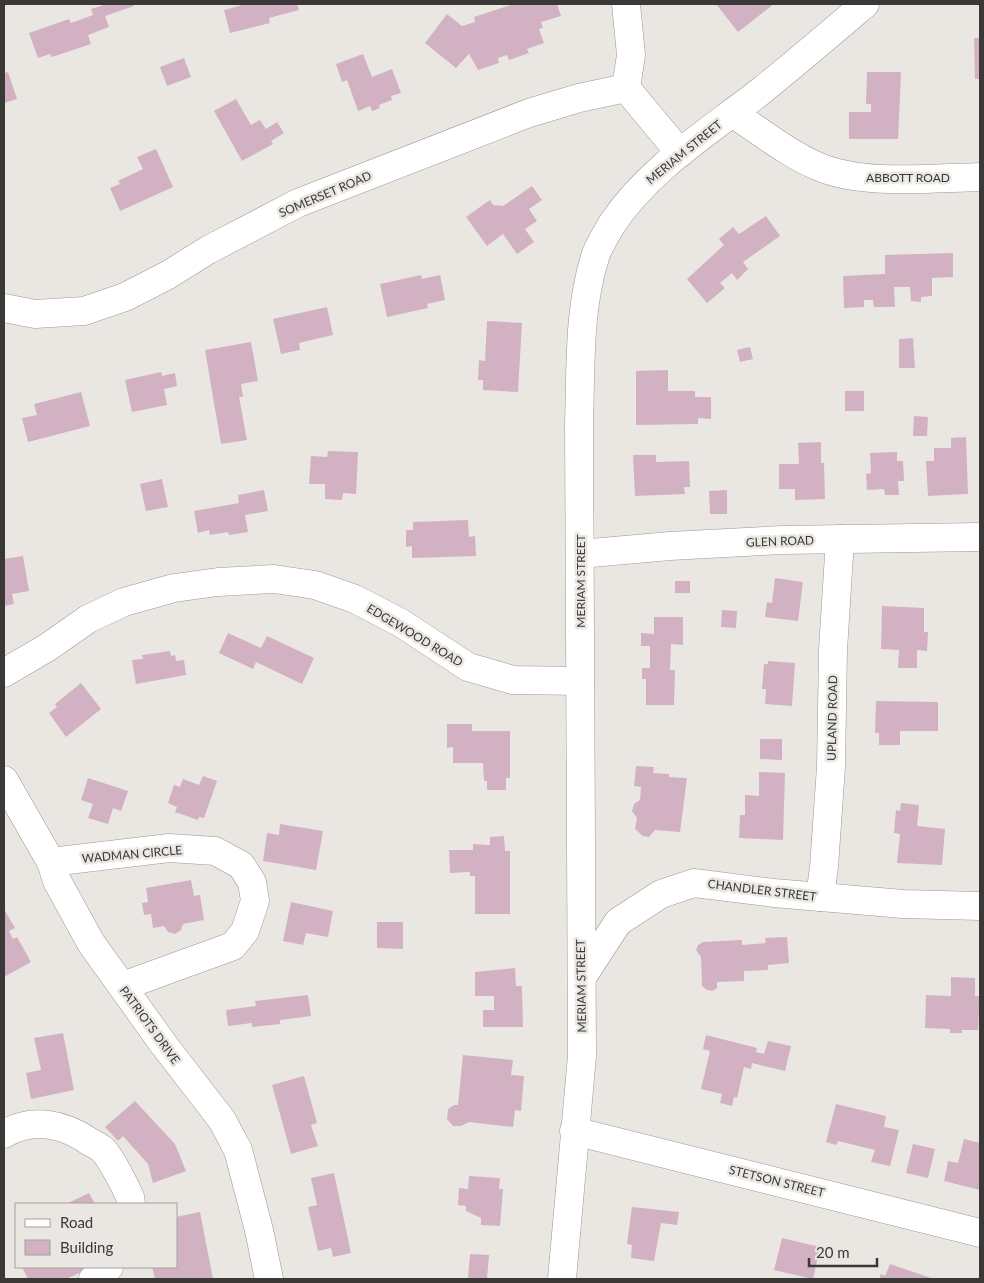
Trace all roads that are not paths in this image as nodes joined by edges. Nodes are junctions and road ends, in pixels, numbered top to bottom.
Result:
1 (626, 4) edge
2 (865, 4) edge
3 (626, 88) junction
4 (732, 113) junction
5 (680, 153) junction
6 (980, 177) edge
7 (4, 308) edge
8 (980, 537) edge
9 (840, 539) junction
10 (580, 554) junction
11 (4, 673) edge
12 (580, 681) junction
13 (4, 780) edge
14 (51, 862) junction
15 (820, 897) junction
16 (980, 906) edge
17 (582, 976) junction
18 (123, 986) junction
19 (574, 1131) junction
20 (4, 1134) edge
21 (131, 1203) edge
22 (980, 1233) edge
23 (108, 1268) edge
24 (93, 1279) edge
25 (269, 1279) edge
26 (562, 1279) edge

1 - 3 street
2 - 4 street, MERIAM STREET
3 - 5 street
3 - 7 street, SOMERSET ROAD
4 - 5 street, MERIAM STREET
4 - 6 street, ABBOTT ROAD
5 - 10 street, MERIAM STREET
8 - 9 street, GLEN ROAD
9 - 10 street, GLEN ROAD
9 - 15 street, UPLAND ROAD
10 - 12 street, MERIAM STREET
11 - 12 street, EDGEWOOD ROAD
12 - 17 street, MERIAM STREET
13 - 14 street, PATRIOTS DRIVE
14 - 18 street, PATRIOTS DRIVE
14 - 18 street, WADMAN CIRCLE
15 - 16 street, CHANDLER STREET
15 - 17 street, CHANDLER STREET
17 - 19 street, MERIAM STREET
18 - 25 street, PATRIOTS DRIVE
19 - 22 street, STETSON STREET
19 - 26 street, MERIAM STREET
20 - 21 street
23 - 24 street

